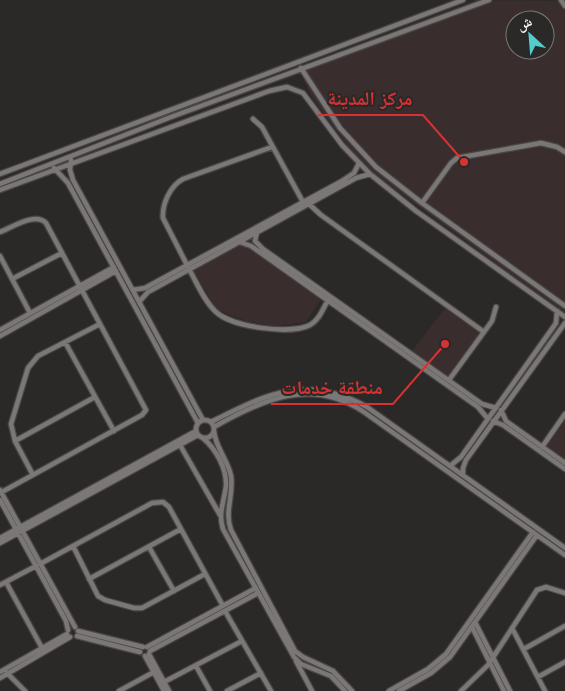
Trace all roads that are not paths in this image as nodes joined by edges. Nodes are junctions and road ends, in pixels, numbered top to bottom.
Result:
1 (463, 0) edge
2 (489, 0) edge
3 (562, 0) edge
4 (565, 6) edge
5 (438, 9) junction
6 (419, 17) junction
7 (440, 18) junction
8 (422, 24) junction
9 (301, 68) junction
10 (316, 93) junction
11 (308, 99) junction
12 (162, 112) junction
13 (171, 117) junction
14 (253, 119) dead end
15 (131, 124) junction
16 (139, 129) junction
17 (272, 146) junction
18 (565, 152) edge
19 (73, 155) junction
20 (71, 162) junction
21 (359, 163) junction
22 (48, 165) junction
23 (54, 168) junction
24 (0, 174) edge
25 (370, 174) junction
26 (343, 183) junction
27 (0, 184) edge
28 (0, 190) edge
29 (306, 203) junction
30 (422, 203) junction
31 (443, 219) junction
32 (438, 226) junction
33 (0, 232) edge
34 (257, 232) junction
35 (240, 242) junction
36 (262, 250) junction
37 (62, 253) junction
38 (0, 256) edge
39 (188, 267) junction
40 (115, 269) junction
41 (12, 279) junction
42 (152, 286) junction
43 (81, 288) junction
44 (133, 290) junction
45 (328, 300) junction
46 (139, 302) junction
47 (565, 306) edge
48 (496, 307) dead end
49 (41, 310) junction
50 (557, 311) junction
51 (30, 313) junction
52 (565, 317) edge
53 (100, 324) junction
54 (565, 324) edge
55 (0, 330) edge
56 (484, 332) junction
57 (549, 333) junction
58 (0, 336) edge
59 (554, 337) junction
60 (65, 342) junction
61 (449, 380) junction
62 (95, 397) junction
63 (478, 404) junction
64 (496, 408) junction
65 (501, 410) junction
66 (565, 414) edge
67 (491, 420) junction
68 (201, 421) junction
69 (211, 422) junction
70 (385, 423) junction
71 (509, 427) junction
72 (214, 429) junction
73 (114, 431) junction
74 (197, 433) junction
75 (203, 438) junction
76 (15, 441) junction
77 (180, 445) junction
78 (542, 447) junction
79 (461, 457) junction
80 (466, 460) junction
81 (565, 463) edge
82 (450, 466) junction
83 (565, 469) edge
84 (33, 475) junction
85 (463, 475) junction
86 (0, 492) edge
87 (0, 500) edge
88 (220, 516) junction
89 (181, 529) junction
90 (19, 530) junction
91 (535, 534) junction
92 (0, 538) edge
93 (0, 543) edge
94 (73, 546) junction
95 (150, 547) junction
96 (565, 548) edge
97 (565, 555) edge
98 (38, 565) junction
99 (246, 565) junction
100 (206, 574) junction
101 (89, 579) junction
102 (6, 582) junction
103 (0, 585) edge
104 (174, 591) junction
105 (257, 591) junction
106 (565, 594) edge
107 (224, 608) junction
108 (475, 622) junction
109 (565, 626) edge
110 (472, 627) junction
111 (512, 628) junction
112 (281, 630) junction
113 (77, 631) junction
114 (69, 634) junction
115 (242, 641) junction
116 (42, 648) junction
117 (524, 650) junction
118 (146, 651) junction
119 (294, 658) junction
120 (493, 658) junction
121 (490, 662) junction
122 (565, 662) edge
123 (196, 666) junction
124 (3, 671) edge
125 (154, 672) junction
126 (261, 673) junction
127 (538, 677) junction
128 (0, 678) edge
129 (164, 682) junction
130 (466, 686) junction
131 (25, 691) edge
132 (120, 691) edge
133 (164, 691) edge
134 (169, 691) edge
135 (210, 691) edge
136 (227, 691) edge
137 (272, 691) edge
138 (312, 691) edge
139 (345, 691) edge
140 (352, 691) edge
141 (389, 691) edge
142 (399, 691) edge
143 (461, 691) edge
144 (469, 691) edge
145 (504, 691) edge
146 (510, 691) edge
147 (545, 691) edge

1 - 5 street
2 - 7 street
3 - 4 street
5 - 6 street
5 - 7 street
6 - 8 street
6 - 12 street
7 - 8 street
8 - 9 street
9 - 10 street
9 - 13 street
10 - 11 street
10 - 30 street
11 - 20 street
11 - 21 street
12 - 13 street
12 - 15 street
13 - 16 street
14 - 17 street
15 - 16 street
15 - 24 street
16 - 19 street
17 - 29 street
17 - 39 street
18 - 30 street
19 - 20 street
19 - 22 street
20 - 23 street
20 - 44 street
21 - 25 street
21 - 26 street
22 - 23 street
22 - 27 street
23 - 28 street
23 - 40 street
25 - 26 street
25 - 32 street
26 - 29 street
29 - 34 street
29 - 39 street
29 - 56 street
30 - 31 street
31 - 32 street
31 - 47 street
32 - 50 street
33 - 37 street
34 - 35 street
34 - 36 street
35 - 36 street
35 - 39 street
36 - 45 street
36 - 61 street
37 - 41 street
37 - 43 street
38 - 41 street
39 - 42 street
39 - 45 street
40 - 43 street
40 - 68 street
41 - 51 street
42 - 44 street
42 - 46 street
43 - 49 street
43 - 53 street
44 - 46 street
45 - 63 street
46 - 68 street
48 - 56 street
49 - 51 street
49 - 58 street
50 - 52 street
50 - 57 street
51 - 55 street
53 - 60 street
53 - 73 street
54 - 59 street
56 - 61 street
57 - 59 street
57 - 64 street
59 - 65 street
60 - 62 street
60 - 76 street
61 - 63 street
62 - 73 street
62 - 76 street
63 - 64 street
63 - 67 street
64 - 67 street
65 - 67 street
65 - 71 street
66 - 78 street
67 - 71 street
67 - 79 street
67 - 80 street
68 - 69 street
68 - 74 street
69 - 70 street
69 - 72 street
70 - 72 street
70 - 82 street
70 - 91 street
71 - 78 street
71 - 83 street
72 - 75 street
72 - 99 street
73 - 84 street
74 - 75 street
74 - 77 street
74 - 90 street
75 - 88 street
76 - 84 street
77 - 88 street
77 - 90 street
78 - 81 street
79 - 80 street
79 - 82 street
80 - 85 street
82 - 85 street
84 - 86 street
85 - 96 street
86 - 90 street
87 - 90 street
88 - 99 street
89 - 94 street
89 - 95 street
89 - 100 street
90 - 92 street
90 - 93 street
90 - 98 street
91 - 97 street
91 - 108 street
91 - 141 street
94 - 98 street
94 - 101 street
95 - 101 street
95 - 104 street
98 - 102 street
98 - 113 street
98 - 114 street
99 - 105 street
99 - 112 street
100 - 104 street
100 - 107 street
101 - 104 street
102 - 103 street
102 - 116 street
105 - 107 street
105 - 112 street
106 - 111 street
107 - 115 street
107 - 118 street
108 - 110 street
108 - 120 street
109 - 117 street
110 - 121 street
110 - 142 street
111 - 117 street
111 - 120 street
112 - 119 street
112 - 140 street
113 - 114 street
113 - 114 street
113 - 118 street
114 - 116 street
114 - 124 street
115 - 123 street
115 - 126 street
116 - 124 street
117 - 127 street
118 - 125 street
118 - 129 street
119 - 138 street
119 - 139 street
120 - 121 street
120 - 146 street
121 - 130 street
121 - 145 street
122 - 127 street
123 - 129 street
123 - 135 street
124 - 128 street
124 - 131 street
125 - 132 street
125 - 133 street
126 - 136 street
126 - 137 street
127 - 147 street
129 - 134 street
130 - 143 street
130 - 144 street

